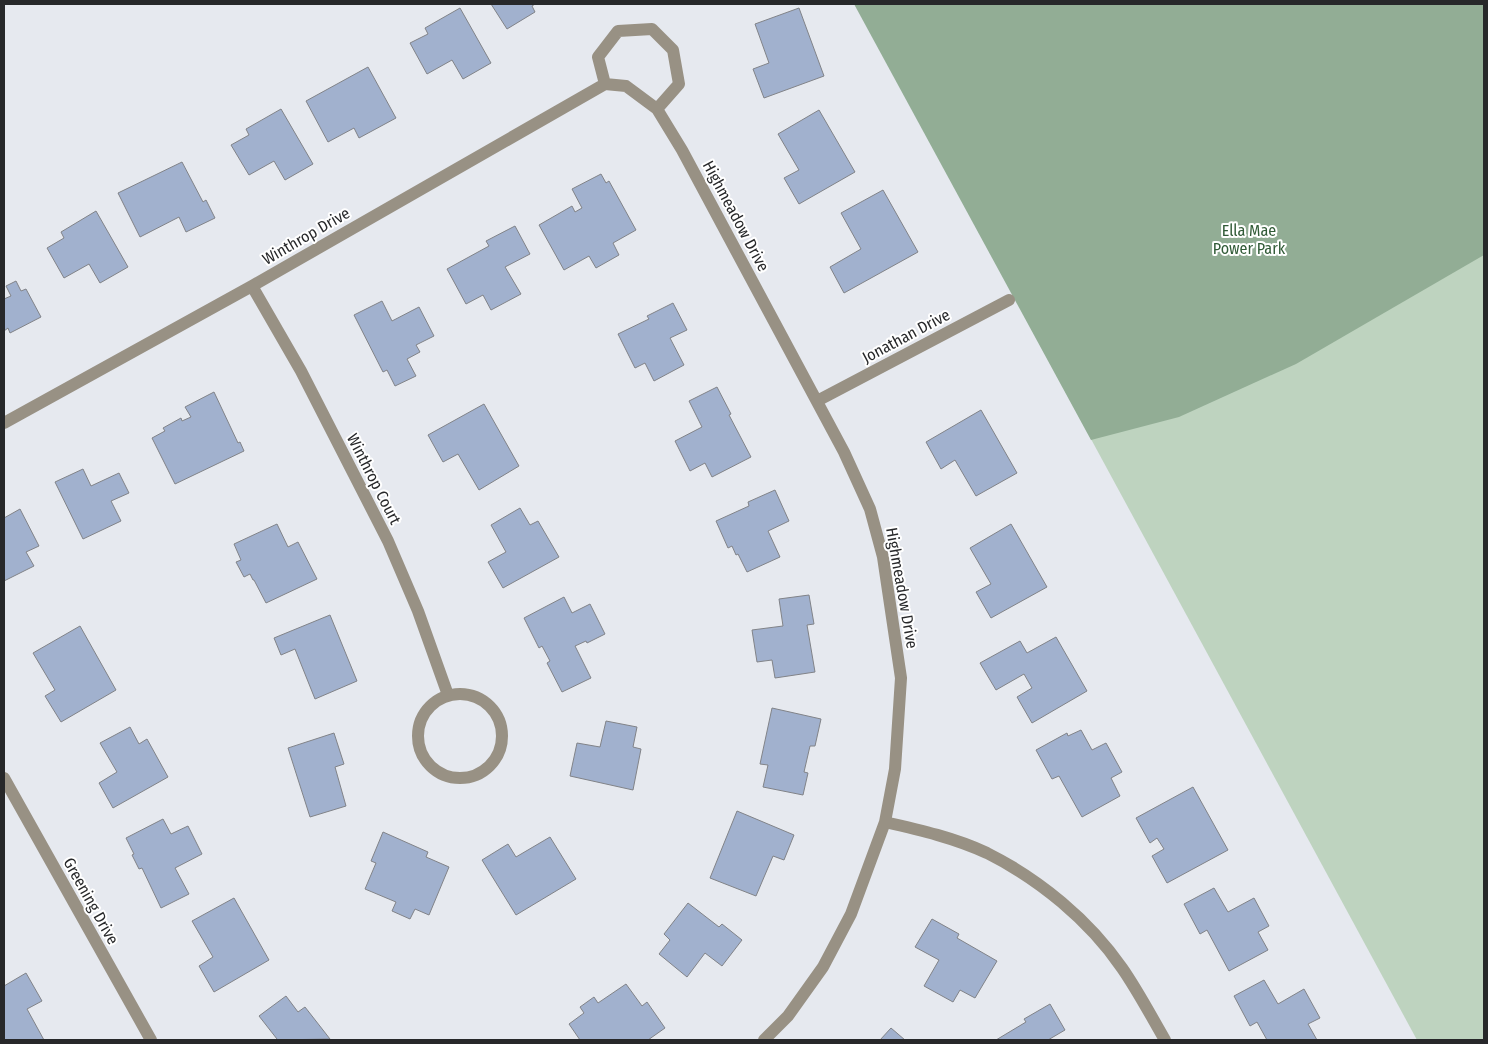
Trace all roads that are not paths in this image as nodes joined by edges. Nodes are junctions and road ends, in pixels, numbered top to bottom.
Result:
1 (605, 84) junction
2 (657, 108) junction
3 (252, 286) junction
4 (1009, 300) dead end
5 (817, 401) junction
6 (4, 423) edge
7 (448, 695) junction
8 (4, 778) edge
9 (885, 822) junction
10 (151, 1040) edge
11 (764, 1040) edge
12 (1165, 1040) edge

1 - 2 street, Highmeadow Drive
1 - 2 street
1 - 3 street, Winthrop Drive
2 - 5 street, Highmeadow Drive
3 - 6 street, Winthrop Drive
3 - 7 street, Winthrop Court
4 - 5 street, Jonathan Drive
5 - 9 street, Highmeadow Drive
7 - 7 street
8 - 10 street, Greening Drive
9 - 11 street, Highmeadow Drive
9 - 12 street

